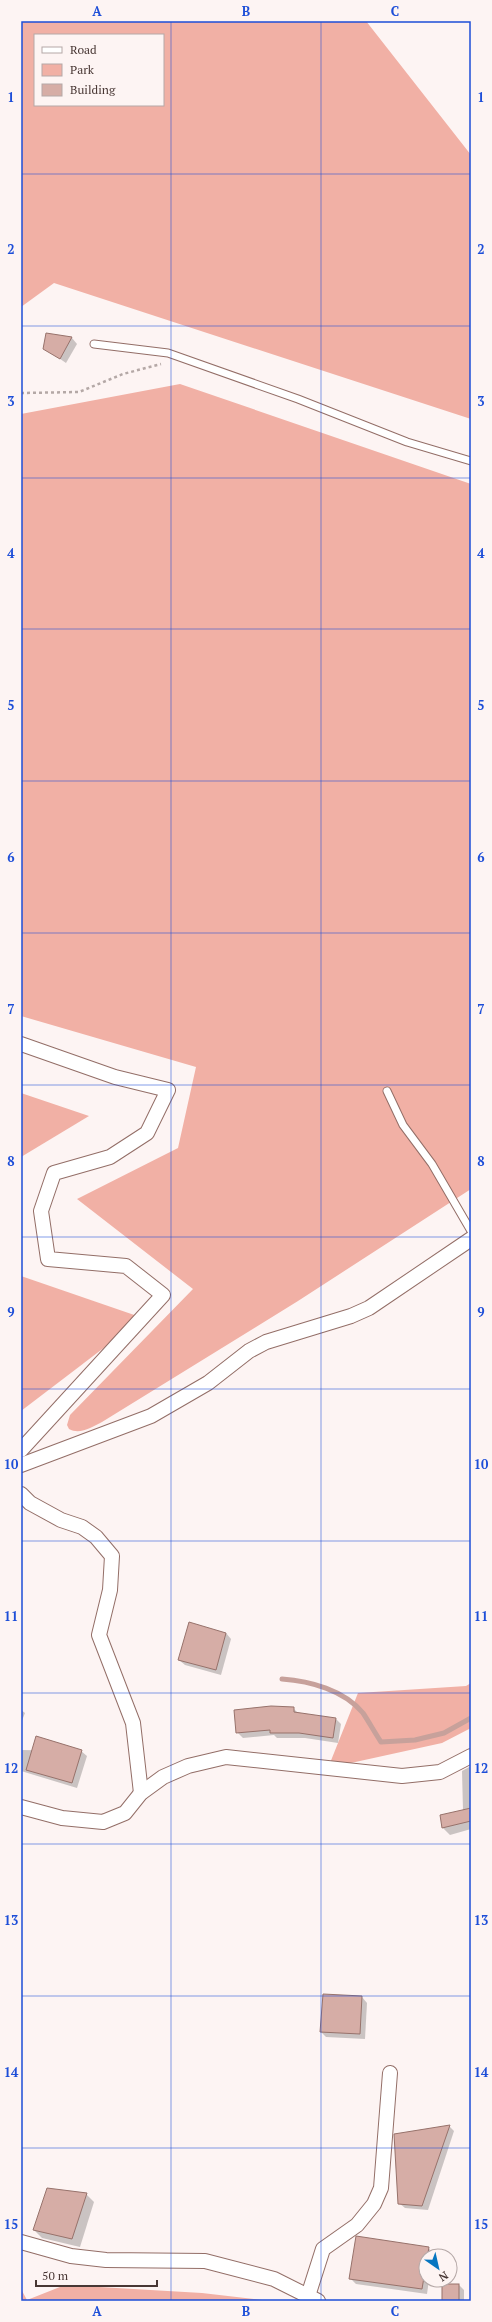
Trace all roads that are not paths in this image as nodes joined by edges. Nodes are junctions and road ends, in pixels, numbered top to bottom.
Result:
1 (94, 344) dead end
2 (471, 461) edge
3 (21, 1044) edge
4 (387, 1091) dead end
5 (471, 1231) edge
6 (471, 1239) edge
7 (21, 1450) edge
8 (21, 1465) edge
9 (21, 1494) edge
10 (471, 1756) edge
11 (141, 1794) junction
12 (21, 1806) edge
13 (390, 2073) dead end
14 (21, 2242) edge
15 (313, 2299) edge

1 - 2 lane
3 - 7 street
4 - 5 lane
6 - 8 street
9 - 11 street
10 - 11 street
11 - 12 street
13 - 15 street
14 - 15 street

